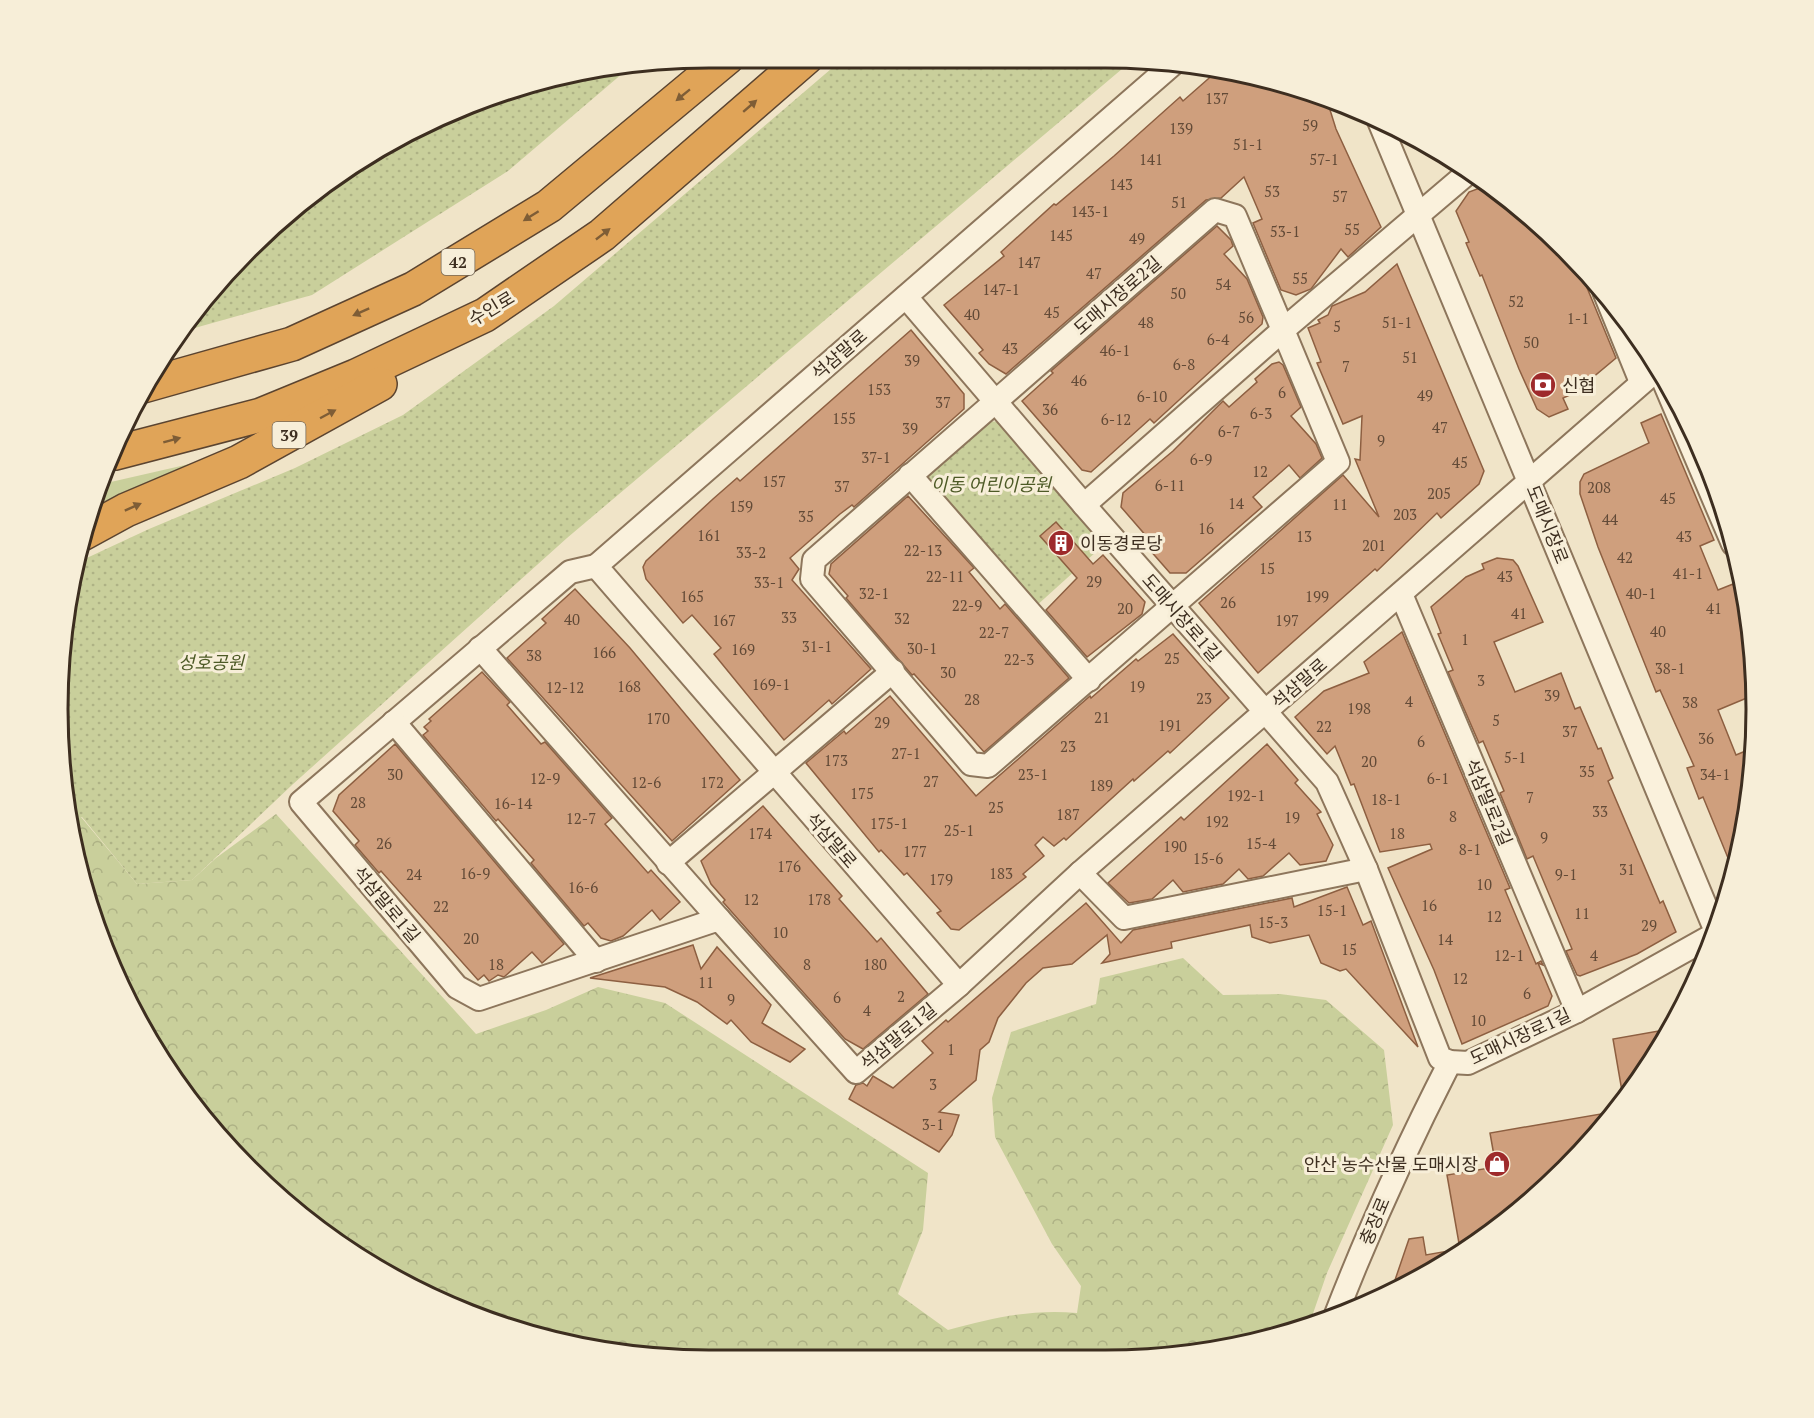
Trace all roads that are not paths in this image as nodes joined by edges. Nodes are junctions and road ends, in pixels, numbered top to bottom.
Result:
1 (715, 68) edge
2 (794, 68) edge
3 (1164, 71) edge
4 (1383, 131) edge
5 (1463, 177) edge
6 (1419, 216) junction
7 (906, 297) junction
8 (485, 315) junction
9 (1283, 330) junction
10 (1651, 373) edge
11 (157, 382) edge
12 (1659, 385) edge
13 (995, 402) junction
14 (122, 451) edge
15 (910, 475) junction
16 (1530, 481) junction
17 (1705, 485) edge
18 (1084, 505) junction
19 (94, 527) edge
20 (596, 566) junction
21 (1401, 594) junction
22 (1174, 607) junction
23 (480, 648) junction
24 (893, 671) junction
25 (1089, 680) junction
26 (1265, 712) junction
27 (394, 722) junction
28 (773, 773) junction
29 (668, 863) junction
30 (1366, 869) junction
31 (1080, 873) junction
32 (1711, 917) edge
33 (718, 920) junction
34 (1702, 942) edge
35 (596, 961) junction
36 (959, 986) junction
37 (1577, 1011) junction
38 (1450, 1062) junction
39 (1339, 1306) edge

1 -> 11 highway, 42
8 -> 2 highway, 수인로
3 - 7 street, 석삼말로
4 - 6 street, 도매시장로
5 - 6 street
6 - 9 street
6 - 16 street, 도매시장로
7 - 13 street, 도매시장로1길
7 - 20 street, 석삼말로
14 -> 8 highway, 수인로
19 -> 8 highway, 39
9 - 13 street, 도매시장로2길
9 - 18 street
9 - 22 street, 도매시장로2길
10 - 16 street, 석삼말로
12 - 17 street
13 - 15 street, 도매시장로2길
13 - 18 street, 도매시장로1길
15 - 24 street, 도매시장로2길
15 - 25 street
16 - 21 street, 석삼말로
16 - 32 street, 도매시장로
18 - 22 street, 도매시장로1길
20 - 23 street, 석삼말로1길
20 - 28 street, 석삼말로
21 - 26 street, 석삼말로
21 - 37 street, 석삼말로2길
22 - 25 street, 도매시장로2길
22 - 26 street, 도매시장로1길
23 - 27 street, 석삼말로1길
23 - 29 street, 석삼말로1길
24 - 25 street, 도매시장로2길
24 - 28 street
26 - 30 street, 도매시장로1길
26 - 31 street, 석삼말로
27 - 35 street
27 - 35 street, 석삼말로1길
28 - 29 street
28 - 36 street, 석삼말로
29 - 33 street, 석삼말로1길
30 - 31 street
30 - 38 street, 도매시장로1길
31 - 36 street, 석삼말로
33 - 35 street, 석삼말로1길
33 - 36 street, 석삼말로1길
34 - 37 street, 도매시장로1길
37 - 38 street, 도매시장로1길
38 - 39 street, 충장로

